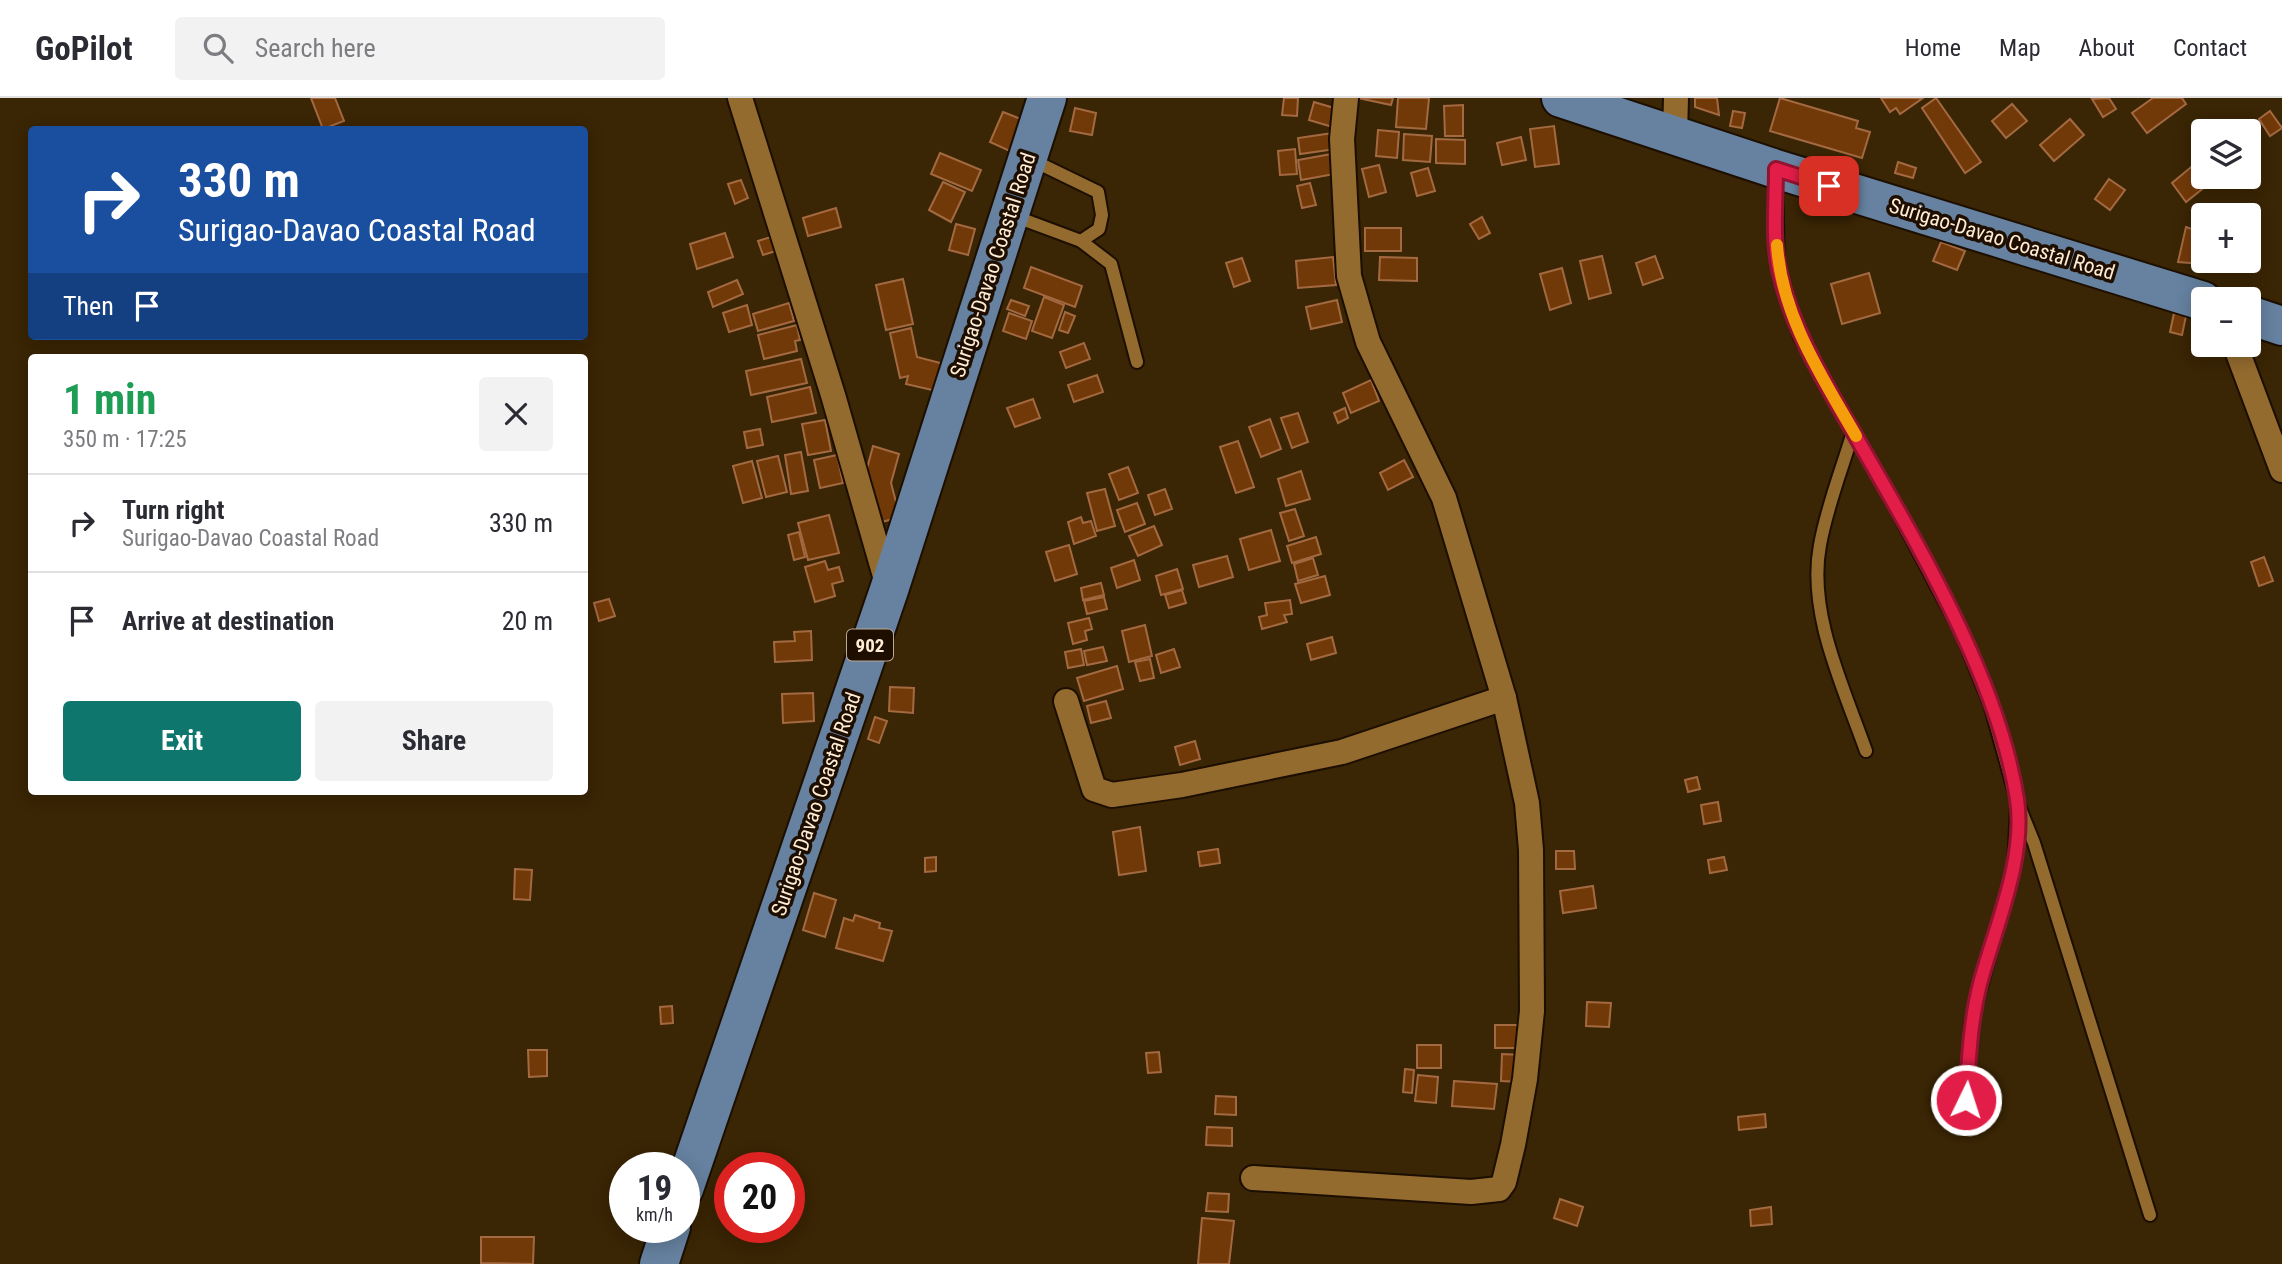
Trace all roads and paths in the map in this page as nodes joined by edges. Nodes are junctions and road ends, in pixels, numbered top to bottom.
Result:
1 (740, 98) edge
2 (1047, 98) edge
3 (1346, 98) edge
4 (1561, 98) edge
5 (1675, 116) edge
6 (1028, 158) junction
7 (1776, 169) junction
8 (1010, 214) junction
9 (1081, 241) junction
10 (2191, 297) edge
11 (2261, 319) edge
12 (2282, 326) edge
13 (2240, 357) edge
14 (1137, 362) dead end
15 (1853, 432) junction
16 (2282, 470) edge
17 (889, 590) junction
18 (1504, 698) junction
19 (1066, 701) dead end
20 (1866, 751) dead end
21 (2017, 801) junction
22 (1966, 1100) dead end
23 (697, 1152) edge
24 (1253, 1178) dead end
25 (2150, 1215) dead end
26 (666, 1243) edge
27 (659, 1264) edge

1 - 17 street
2 - 6 highway, Surigao-Davao Coastal Road / 902
3 - 18 street
4 - 5 highway, Surigao-Davao Coastal Road
5 - 7 highway, Surigao-Davao Coastal Road
6 - 8 highway, Surigao-Davao Coastal Road / 902
6 - 9 lane
7 - 10 highway, Surigao-Davao Coastal Road
7 - 15 lane
8 - 9 lane
8 - 17 highway, Surigao-Davao Coastal Road / 902
9 - 14 lane
11 - 12 highway
13 - 16 street
15 - 20 lane
15 - 21 lane
17 - 23 highway, Surigao-Davao Coastal Road / 902
18 - 19 street
18 - 24 street
21 - 22 lane
21 - 25 lane
26 - 27 highway

